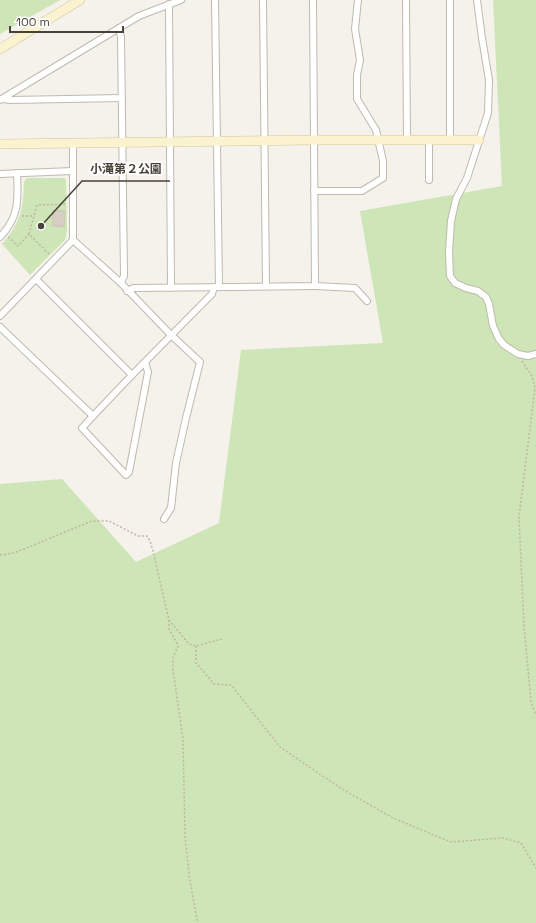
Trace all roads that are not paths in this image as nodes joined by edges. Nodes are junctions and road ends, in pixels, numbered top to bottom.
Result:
1 (80, 0) edge
2 (181, 0) edge
3 (215, 0) edge
4 (263, 0) edge
5 (313, 0) edge
6 (358, 0) edge
7 (406, 0) edge
8 (450, 0) edge
9 (477, 0) edge
10 (169, 4) junction
11 (120, 28) junction
12 (0, 50) edge
13 (122, 98) junction
14 (1, 100) edge
15 (314, 140) junction
16 (378, 140) junction
17 (407, 140) junction
18 (429, 140) junction
19 (450, 140) junction
20 (479, 140) junction
21 (217, 141) junction
22 (264, 141) junction
23 (170, 142) junction
24 (123, 143) junction
25 (0, 144) edge
26 (73, 144) junction
27 (72, 171) junction
28 (17, 173) junction
29 (0, 174) edge
30 (429, 180) dead end
31 (314, 191) junction
32 (0, 236) edge
33 (73, 240) junction
34 (36, 280) junction
35 (121, 283) junction
36 (266, 286) junction
37 (316, 286) junction
38 (217, 287) junction
39 (171, 288) junction
40 (127, 291) junction
41 (367, 302) dead end
42 (0, 316) edge
43 (0, 327) edge
44 (171, 335) junction
45 (536, 354) edge
46 (145, 362) junction
47 (132, 375) junction
48 (92, 416) junction
49 (164, 518) dead end

1 - 12 street
2 - 10 street
3 - 21 street
4 - 22 street
5 - 15 street
6 - 16 street
7 - 17 street
8 - 19 street
9 - 20 street
10 - 11 street
10 - 23 street
11 - 13 street
11 - 14 street
13 - 14 street
13 - 24 street
15 - 16 street
15 - 22 street
15 - 31 street
16 - 17 street
16 - 31 street
17 - 18 street
18 - 19 street
18 - 30 street
19 - 20 street
20 - 45 street
21 - 22 street
21 - 23 street
21 - 38 street
22 - 36 street
23 - 24 street
23 - 39 street
24 - 26 street
24 - 35 street
25 - 26 street
26 - 27 street
27 - 28 street
27 - 33 street
28 - 29 street
28 - 32 street
31 - 37 street
33 - 34 street
33 - 35 street
34 - 42 street
34 - 47 street
35 - 40 street
36 - 37 street
36 - 38 street
37 - 41 street
38 - 39 street
38 - 44 street
39 - 40 street
40 - 44 street
43 - 48 street
44 - 46 street
44 - 49 street
46 - 47 street
46 - 48 street
47 - 48 street

